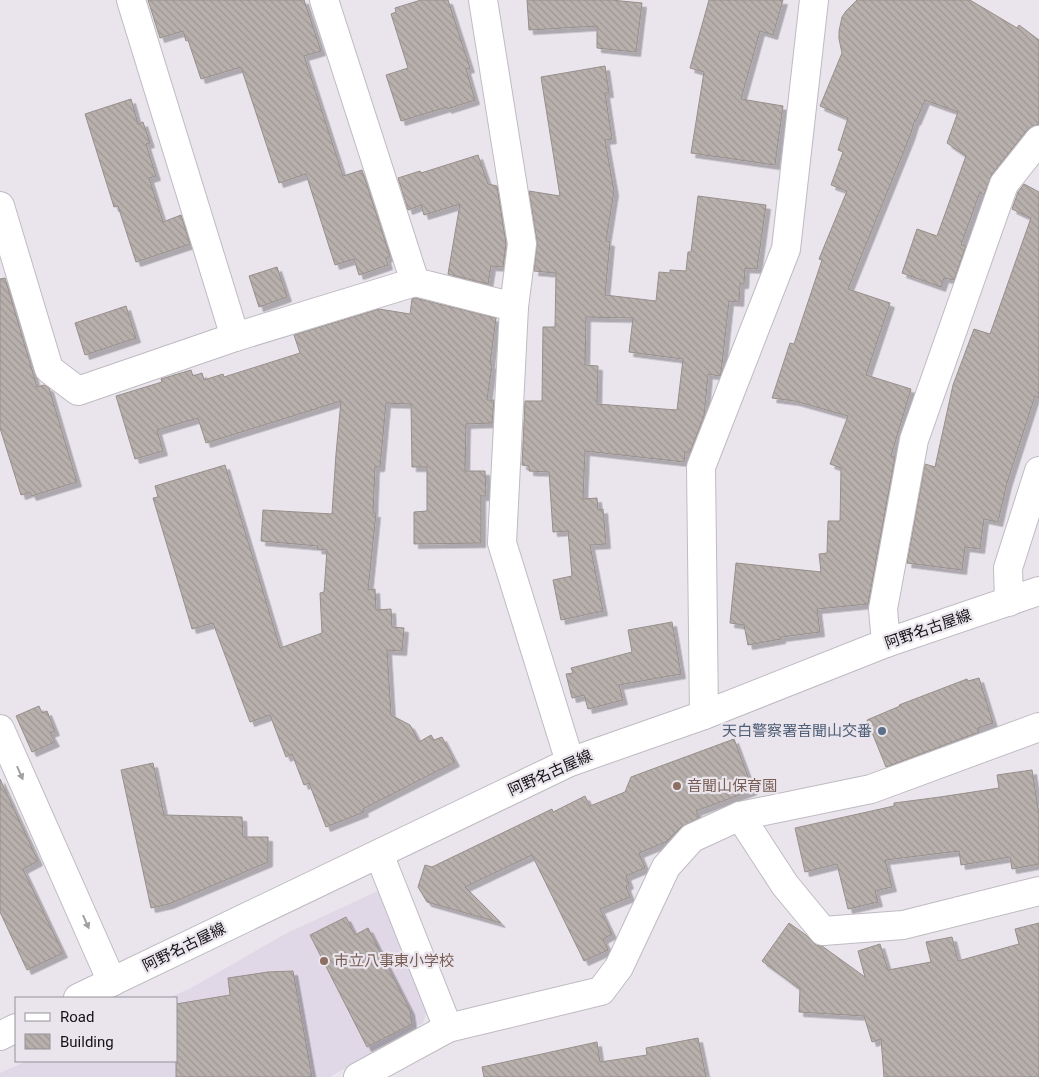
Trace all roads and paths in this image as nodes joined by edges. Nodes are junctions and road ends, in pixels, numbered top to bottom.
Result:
1 (131, 0) edge
2 (324, 0) edge
3 (483, 0) edge
4 (814, 0) edge
5 (1039, 140) edge
6 (0, 206) edge
7 (415, 282) junction
8 (514, 307) junction
9 (235, 337) junction
10 (1039, 471) edge
11 (1039, 591) edge
12 (1009, 602) junction
13 (886, 643) junction
14 (704, 715) junction
15 (1039, 726) edge
16 (0, 729) edge
17 (570, 762) junction
18 (740, 816) junction
19 (379, 854) junction
20 (1039, 891) edge
21 (112, 982) junction
22 (80, 997) edge
23 (15, 1028) edge
24 (448, 1028) junction
25 (0, 1036) edge
26 (358, 1077) edge

1 - 9 street
2 - 7 street
3 - 8 street
4 - 14 street
5 - 13 street
6 - 9 street
7 - 8 street
7 - 9 street
8 - 17 street
10 - 12 street
11 - 12 street, 阿野名古屋線
12 - 13 street, 阿野名古屋線
13 - 14 street, 阿野名古屋線
14 - 17 street, 阿野名古屋線
15 - 18 street
16 -> 21 street
17 - 19 street, 阿野名古屋線
18 - 20 street
18 - 24 street
19 - 21 street, 阿野名古屋線
19 - 24 street
21 - 22 street, 阿野名古屋線
23 - 25 street
24 - 26 street

